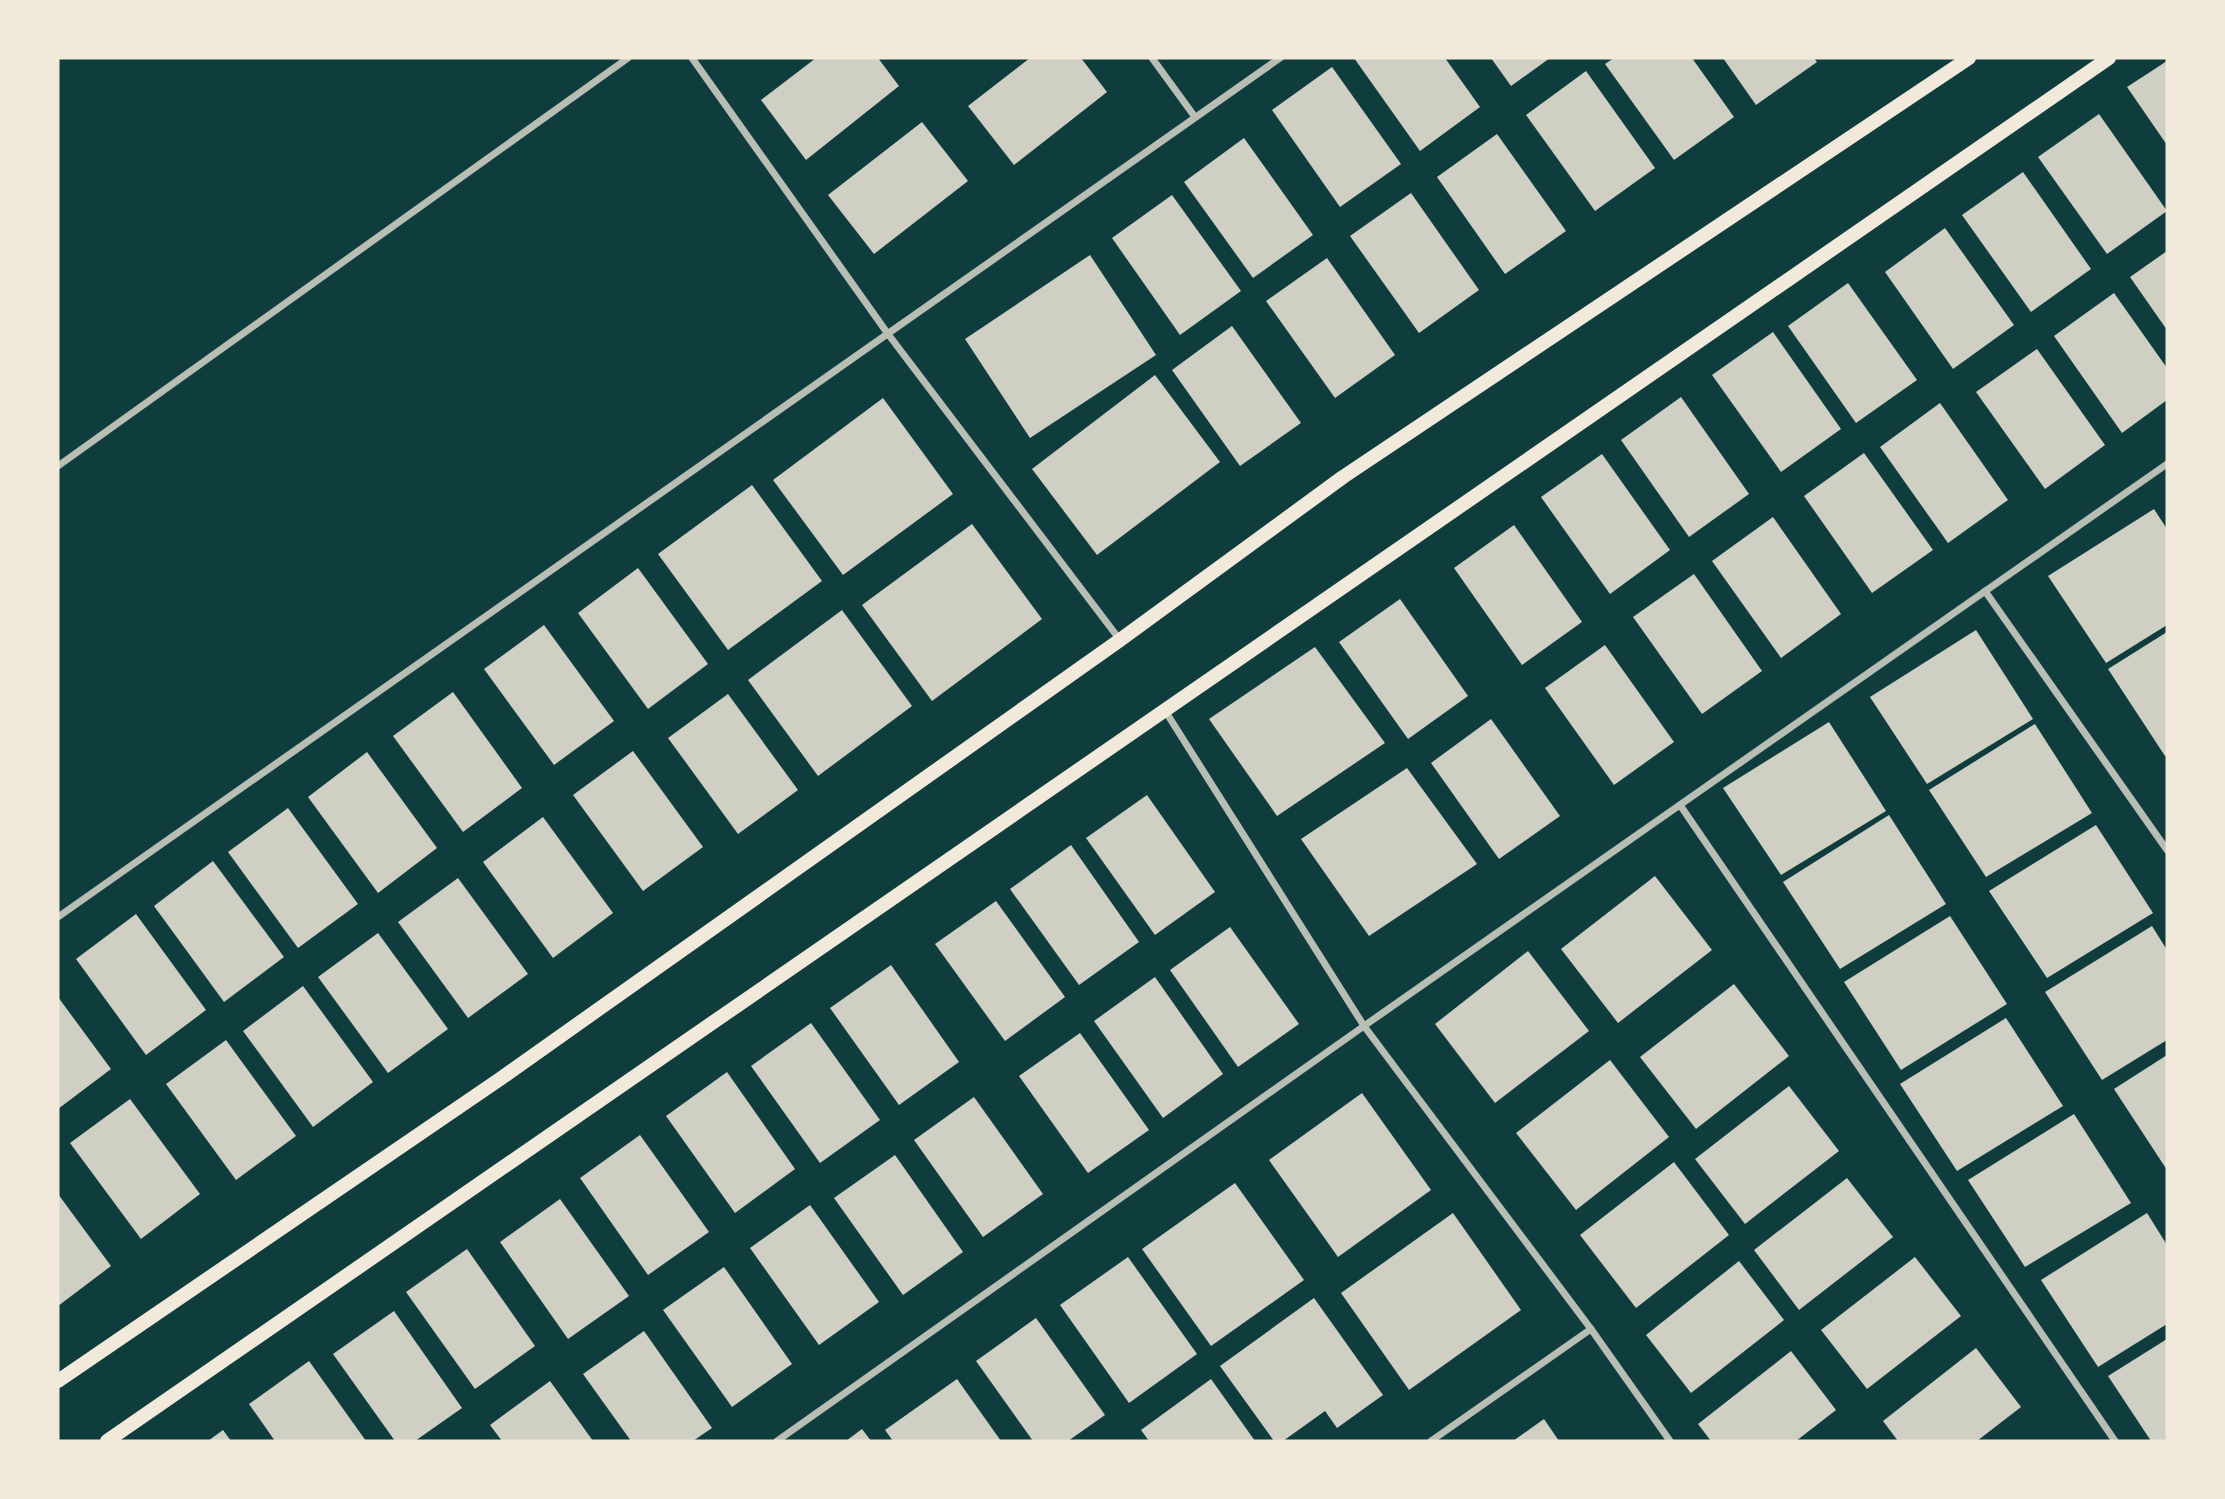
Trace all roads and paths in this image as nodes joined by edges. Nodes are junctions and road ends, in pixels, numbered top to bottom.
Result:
1 (628, 58) edge
2 (692, 58) edge
3 (1152, 58) edge
4 (1280, 58) edge
5 (1969, 58) edge
6 (2109, 58) edge
7 (1195, 117) junction
8 (888, 334) junction
9 (2167, 464) edge
10 (58, 466) edge
11 (1985, 591) junction
12 (1120, 640) junction
13 (1164, 709) junction
14 (1680, 805) junction
15 (2167, 850) edge
16 (58, 917) edge
17 (1364, 1026) junction
18 (1591, 1329) junction
19 (58, 1381) edge
20 (107, 1441) edge
21 (777, 1441) edge
22 (1431, 1441) edge
23 (1670, 1441) edge
24 (2115, 1441) edge

1 - 10 street
2 - 8 street
3 - 7 street
4 - 7 street
5 - 12 main road
6 - 13 main road
7 - 8 street
8 - 12 street
8 - 16 street
9 - 11 street
11 - 14 street
11 - 15 street
12 - 19 main road
13 - 17 street
13 - 20 main road
14 - 17 street
14 - 24 street
17 - 18 street
17 - 21 street
18 - 22 street
18 - 23 street

